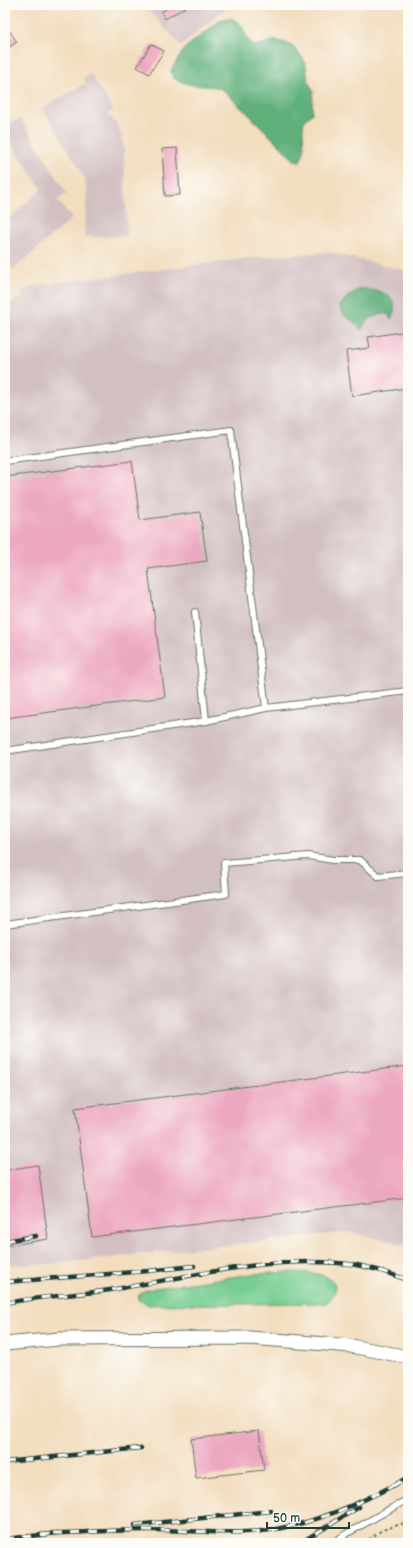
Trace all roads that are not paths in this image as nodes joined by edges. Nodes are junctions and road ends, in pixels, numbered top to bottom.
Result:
1 (5, 461) edge
2 (195, 612) dead end
3 (408, 691) edge
4 (266, 708) junction
5 (206, 720) junction
6 (5, 751) edge
7 (408, 873) edge
8 (5, 924) edge
9 (5, 1344) edge
10 (408, 1357) edge
11 (408, 1499) edge
12 (333, 1543) edge

1 - 4 lane
2 - 5 lane
3 - 4 lane
4 - 5 lane
5 - 6 lane
7 - 8 lane
9 - 10 street
11 - 12 lane

